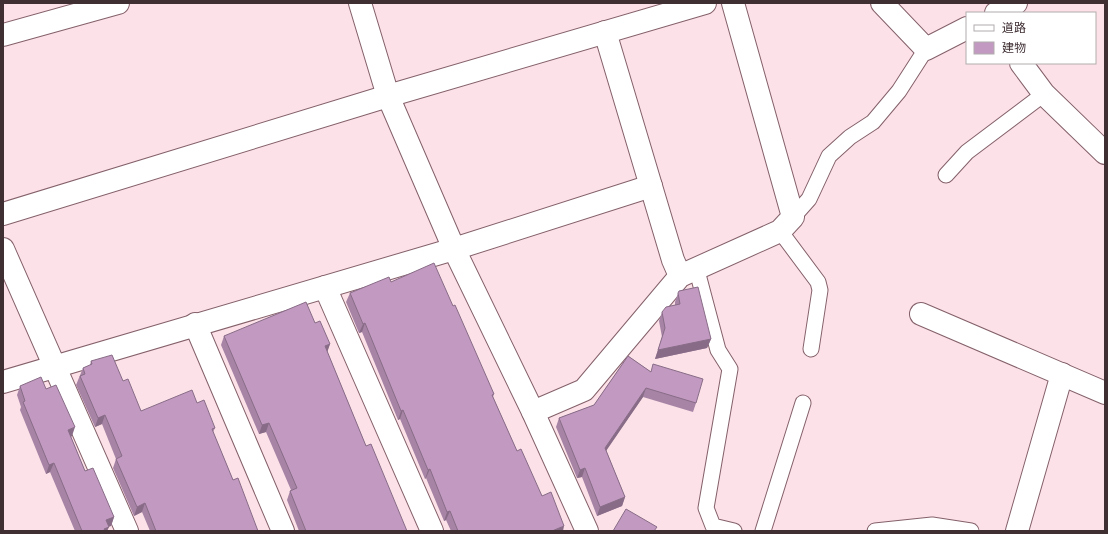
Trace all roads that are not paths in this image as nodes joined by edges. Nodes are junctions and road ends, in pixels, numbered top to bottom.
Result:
1 (360, 3) edge
2 (705, 3) edge
3 (733, 3) edge
4 (882, 3) edge
5 (1016, 3) edge
6 (105, 5) edge
7 (998, 12) edge
8 (966, 29) edge
9 (605, 32) junction
10 (3, 35) edge
11 (926, 49) junction
12 (1022, 64) edge
13 (1044, 94) junction
14 (388, 96) junction
15 (1105, 153) edge
16 (946, 175) dead end
17 (651, 186) junction
18 (3, 214) edge
19 (787, 224) junction
20 (3, 249) edge
21 (454, 249) junction
22 (688, 272) junction
23 (325, 287) junction
24 (921, 314) dead end
25 (195, 324) junction
26 (811, 349) dead end
27 (55, 366) junction
28 (1062, 374) junction
29 (3, 382) edge
30 (1105, 393) edge
31 (802, 403) dead end
32 (533, 412) junction
33 (126, 531) edge
34 (283, 531) edge
35 (432, 531) edge
36 (587, 531) edge
37 (734, 531) edge
38 (763, 531) edge
39 (875, 531) edge
40 (971, 531) edge
41 (1017, 531) edge

1 - 14 street
2 - 9 street
3 - 19 street
4 - 11 street
5 - 7 street
6 - 10 street
8 - 11 street
9 - 14 street
9 - 17 street
11 - 19 lane
12 - 13 street
13 - 15 street
13 - 16 lane
14 - 18 street
14 - 21 street
17 - 21 street
17 - 22 street
19 - 22 street
19 - 26 lane
20 - 27 street
21 - 23 street
21 - 32 street
22 - 32 street
22 - 37 lane
23 - 25 street
23 - 35 street
24 - 28 street
25 - 27 street
25 - 34 street
27 - 29 street
27 - 33 street
28 - 30 street
28 - 41 street
31 - 38 lane
32 - 36 street
39 - 40 lane

